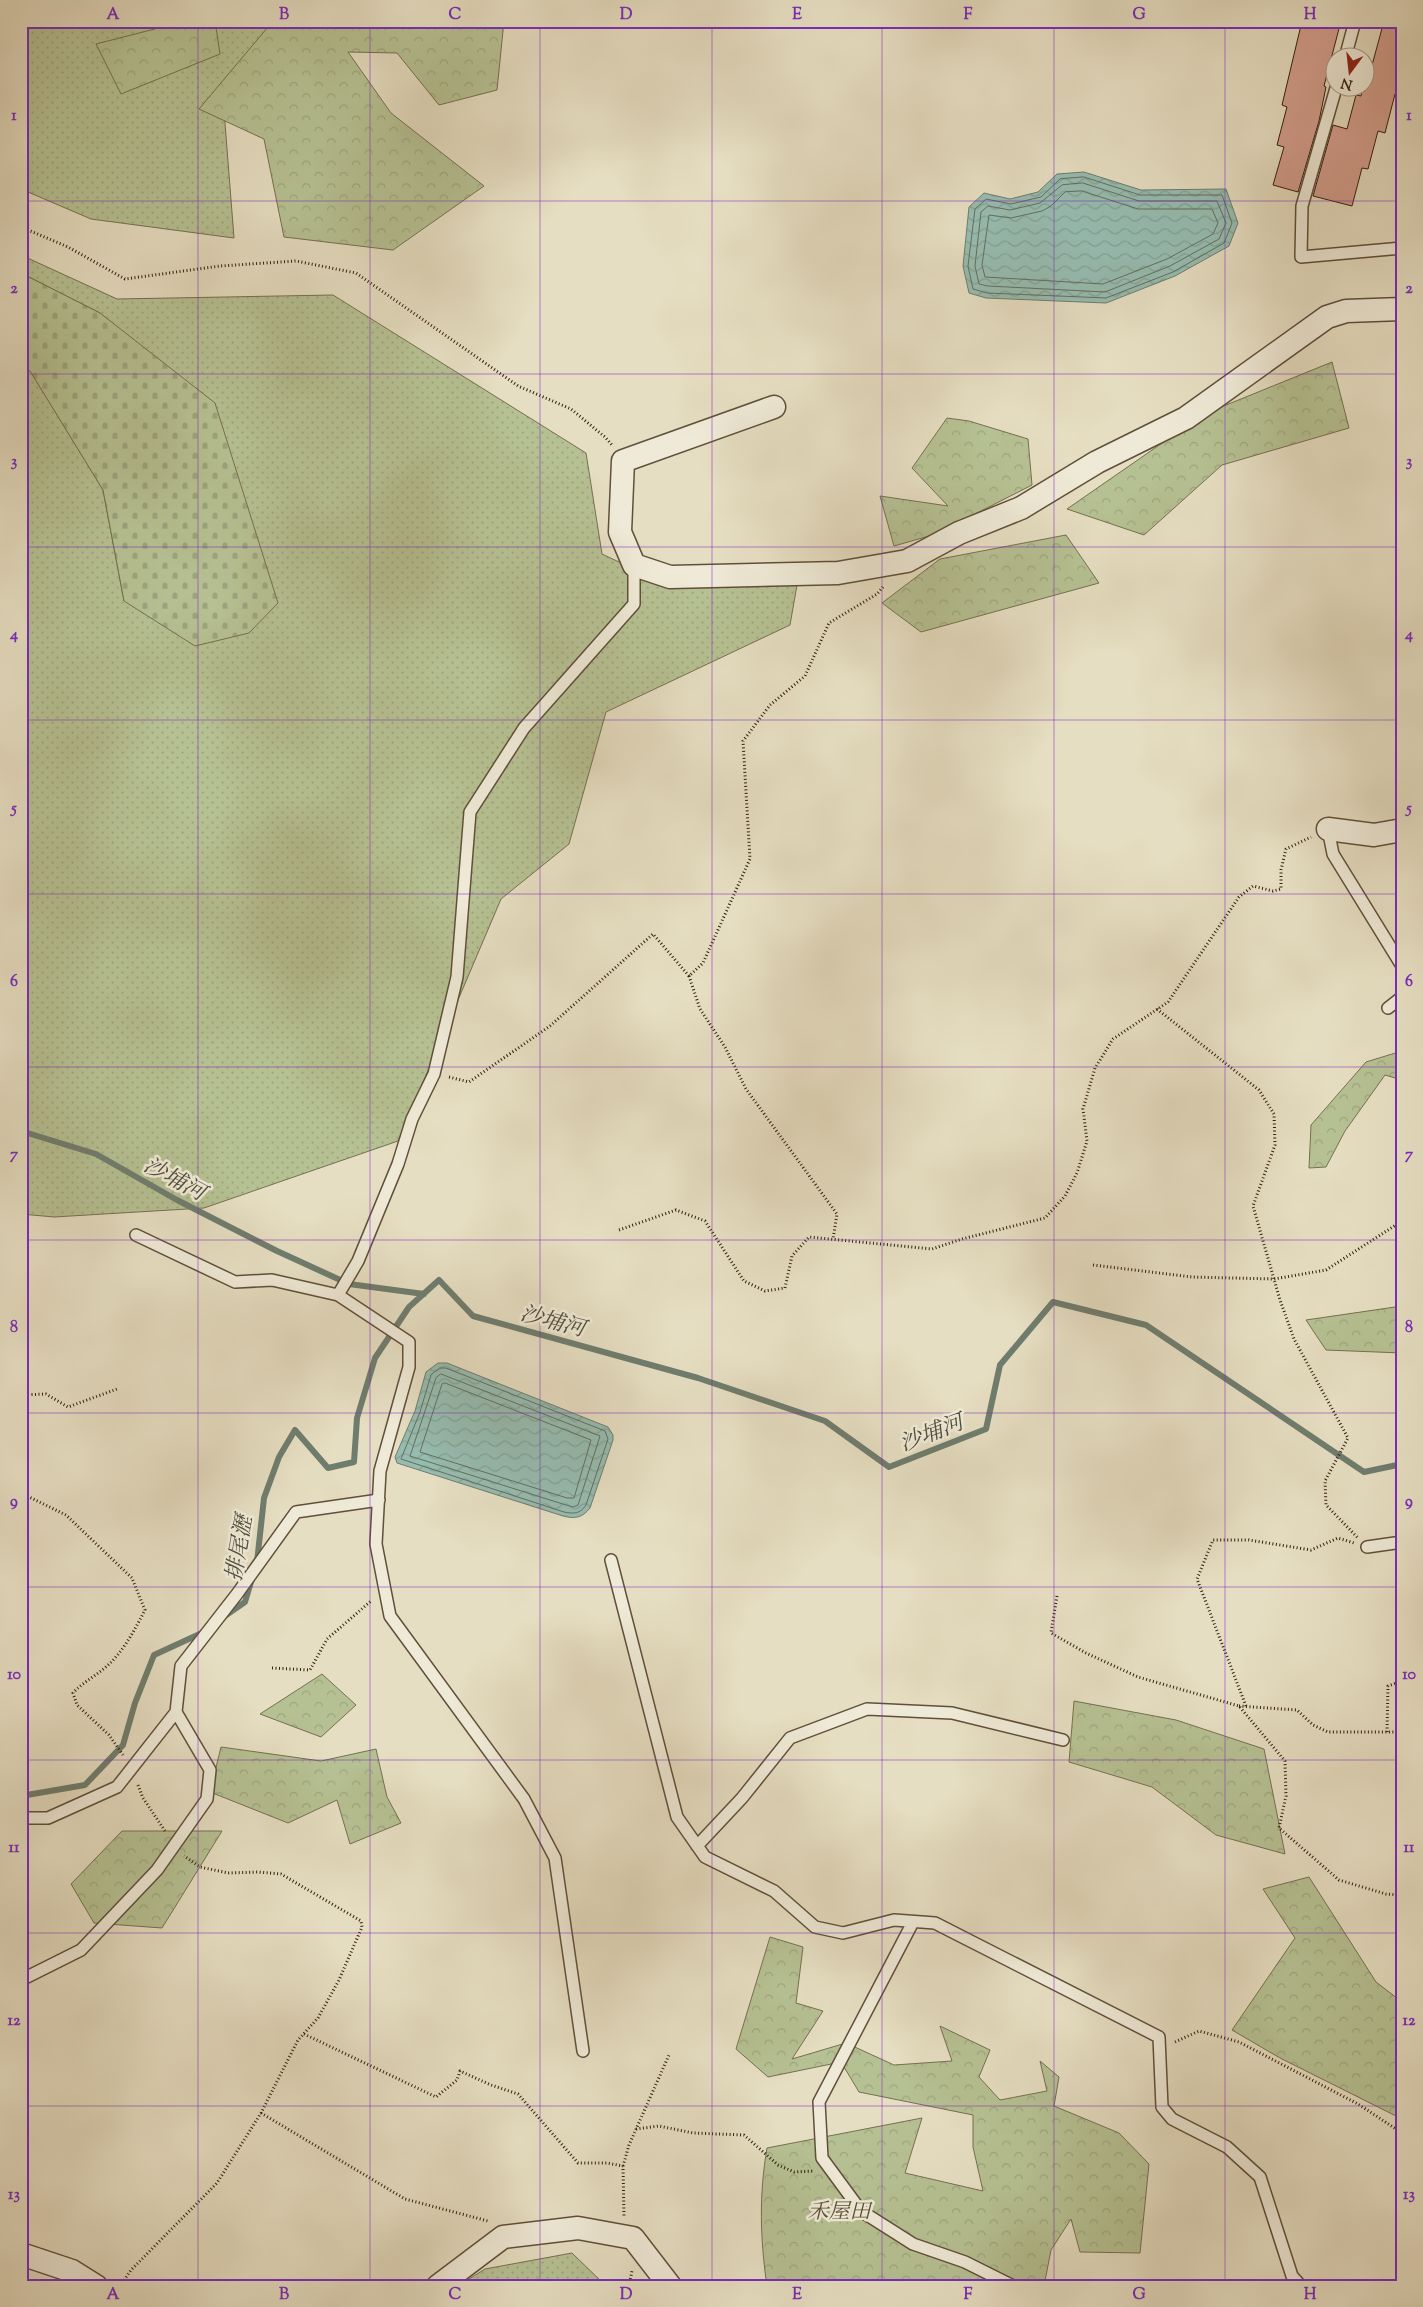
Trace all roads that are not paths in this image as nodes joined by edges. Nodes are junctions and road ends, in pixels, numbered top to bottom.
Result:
1 (1355, 21) edge
2 (1348, 48) edge
3 (1333, 98) edge
4 (1402, 248) edge
5 (1402, 310) edge
6 (774, 407) dead end
7 (634, 565) junction
8 (1328, 829) joint
9 (1402, 830) edge
10 (1402, 966) edge
11 (1402, 997) edge
12 (1388, 1008) dead end
13 (136, 1235) dead end
14 (338, 1295) junction
15 (379, 1500) junction
16 (1402, 1542) edge
17 (1367, 1547) road end
18 (611, 1560) dead end
19 (176, 1712) junction
20 (1063, 1740) dead end
21 (21, 1818) edge
22 (697, 1846) junction
23 (913, 1922) junction
24 (21, 1980) edge
25 (583, 2051) dead end
26 (21, 2254) edge
27 (96, 2286) edge
28 (438, 2286) edge
29 (670, 2286) edge
30 (1013, 2286) edge
31 (1301, 2286) edge

1 - 2 lane
3 - 4 lane
5 - 7 street
6 - 7 street
7 - 14 lane
8 - 9 street
8 - 10 lane
11 - 12 lane
13 - 14 lane
14 - 15 lane
15 - 19 lane
15 - 25 lane
16 - 17 lane
18 - 22 lane
19 - 21 lane
19 - 24 lane
20 - 22 lane
22 - 23 lane
23 - 30 lane
23 - 31 lane
26 - 27 street
28 - 29 street

